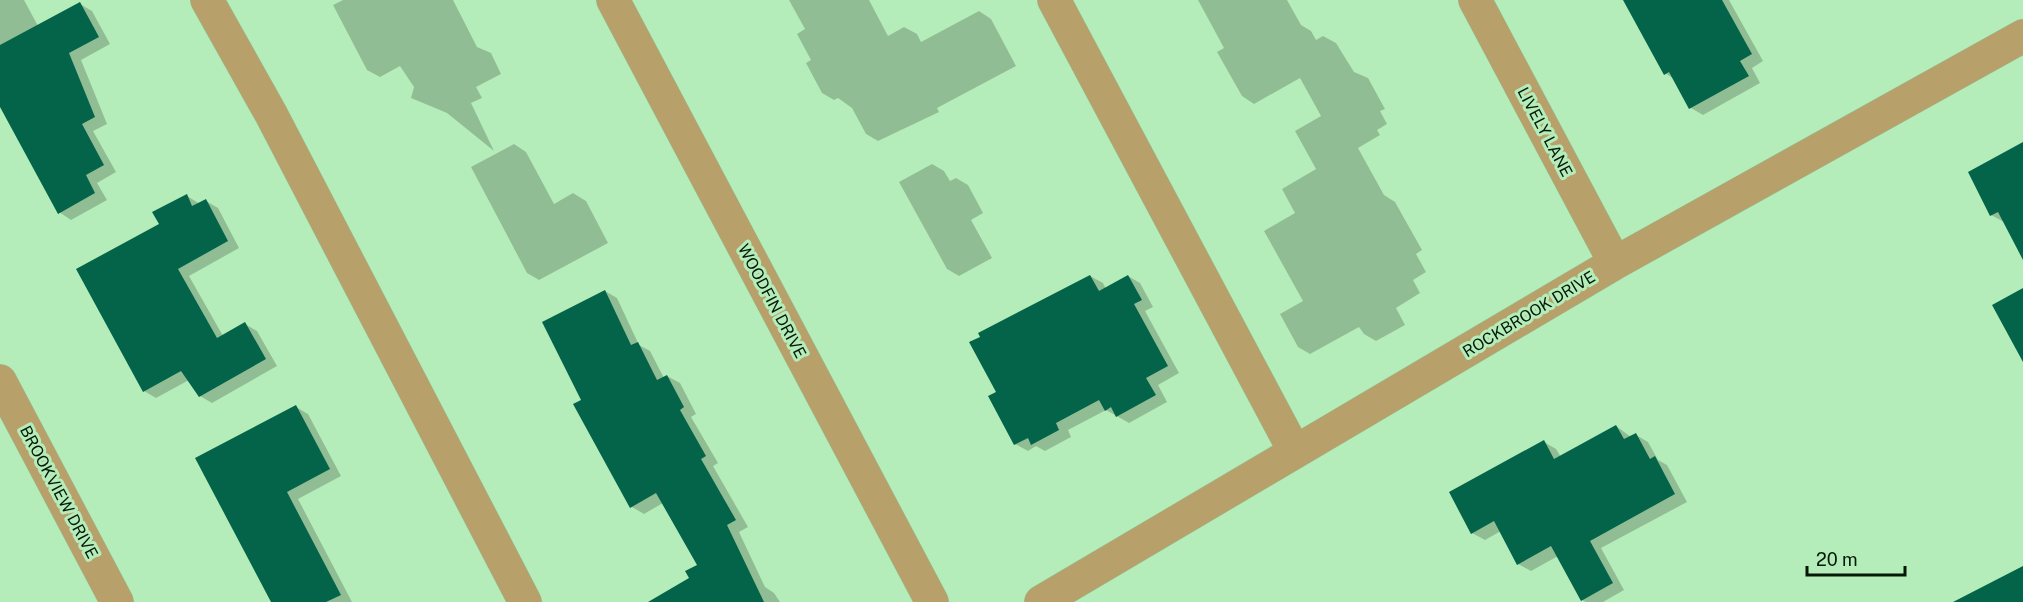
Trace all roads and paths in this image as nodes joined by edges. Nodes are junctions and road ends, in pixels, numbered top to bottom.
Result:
1 (207, 0) edge
2 (613, 0) edge
3 (1054, 0) edge
4 (1475, 0) edge
5 (2023, 36) edge
6 (1616, 263) junction
7 (0, 381) edge
8 (1295, 452) junction
9 (117, 602) edge
10 (525, 602) edge
11 (932, 602) edge
12 (1041, 602) edge

1 - 10 street
2 - 11 street, WOODFIN DRIVE
3 - 8 street
4 - 6 street, LIVELY LANE
5 - 6 street, ROCKBROOK DRIVE
6 - 8 street, ROCKBROOK DRIVE
7 - 9 street, BROOKVIEW DRIVE
8 - 12 street, ROCKBROOK DRIVE

